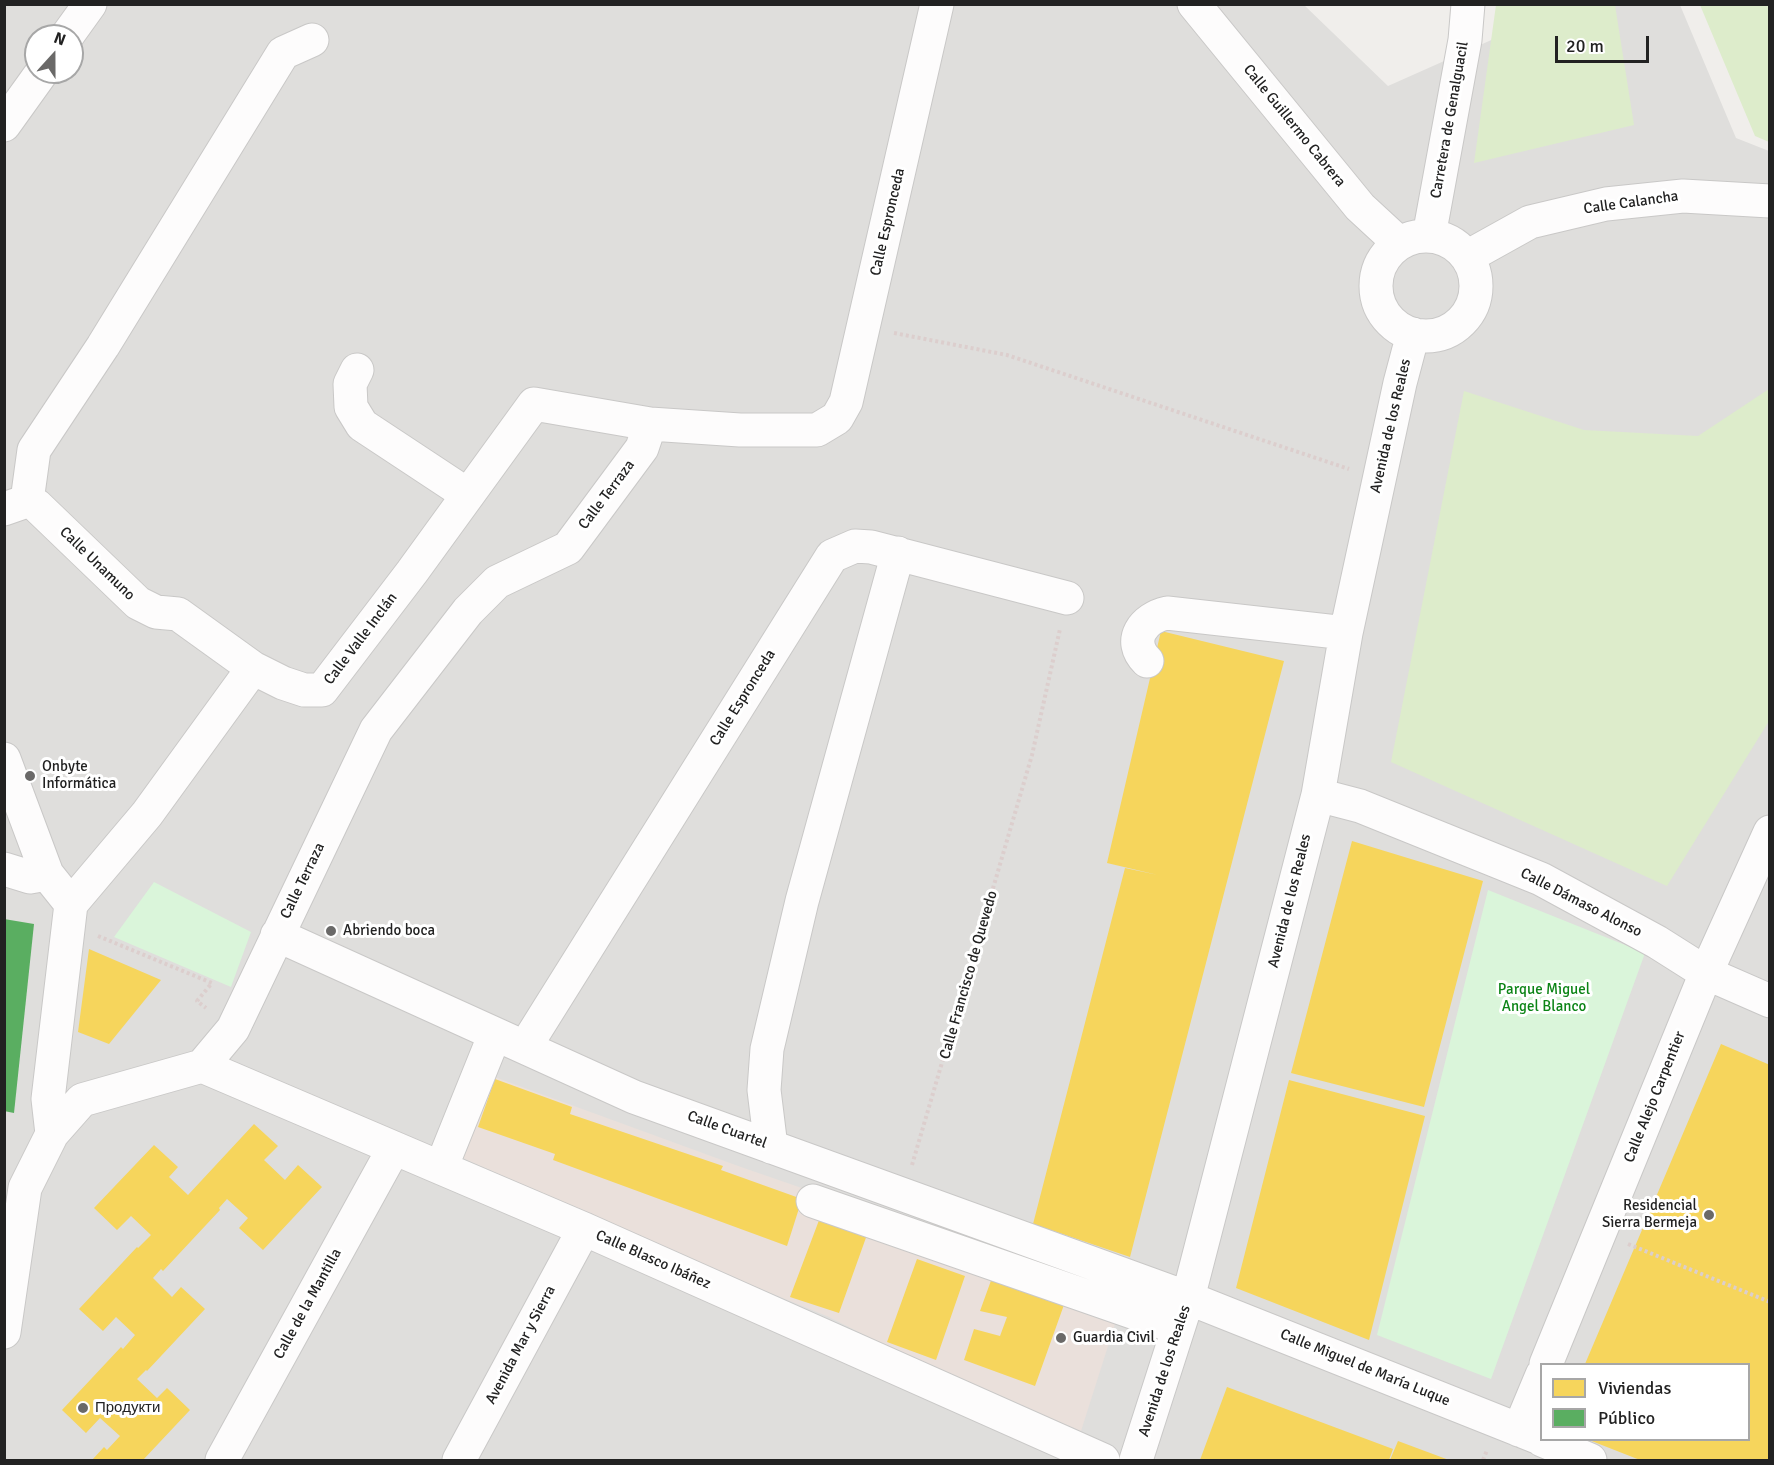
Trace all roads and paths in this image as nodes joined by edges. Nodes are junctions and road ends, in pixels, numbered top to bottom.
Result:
1 (90, 4) edge
2 (937, 4) edge
3 (1194, 4) edge
4 (1468, 4) edge
5 (76, 24) edge
6 (312, 40) dead end
7 (33, 84) edge
8 (4, 125) edge
9 (1770, 201) edge
10 (1414, 240) junction
11 (1467, 257) junction
12 (864, 327) junction
13 (1413, 334) junction
14 (357, 370) dead end
15 (534, 404) joint
16 (650, 424) junction
17 (1379, 479) junction
18 (468, 495) junction
19 (16, 505) edge
20 (898, 553) junction
21 (1067, 598) joint
22 (1346, 633) junction
23 (1147, 660) dead end
24 (253, 668) junction
25 (4, 759) edge
26 (1318, 795) junction
27 (1770, 832) edge
28 (4, 869) edge
29 (47, 873) junction
30 (70, 916) junction
31 (277, 935) junction
32 (1706, 973) junction
33 (1770, 1001) edge
34 (233, 1029) junction
35 (495, 1034) junction
36 (525, 1047) junction
37 (202, 1066) junction
38 (52, 1134) junction
39 (771, 1147) junction
40 (394, 1148) junction
41 (441, 1168) junction
42 (904, 1195) junction
43 (813, 1202) dead end
44 (12, 1229) edge
45 (584, 1229) junction
46 (1600, 1232) junction
47 (1770, 1302) edge
48 (1183, 1313) junction
49 (4, 1332) edge
50 (1547, 1363) edge
51 (1540, 1390) edge
52 (1534, 1436) edge
53 (1545, 1441) edge
54 (222, 1461) edge
55 (459, 1461) edge
56 (1102, 1461) edge
57 (1136, 1461) edge
58 (1590, 1461) edge

1 - 5 street
2 - 12 street, Calle Espronceda
3 - 10 street, Calle Guillermo Cabrera
4 - 10 street, Carretera de Genalguacil
6 - 19 street
7 - 8 street
9 - 11 street, Calle Calancha
10 - 11 street
10 - 13 street
11 - 13 street
12 - 16 street, Calle Espronceda
12 - 17 path
13 - 17 street, Avenida de los Reales
14 - 18 street
15 - 16 street, Calle Espronceda
15 - 18 street, Calle Valle Inclán
16 - 31 street, Calle Terraza
17 - 22 street, Avenida de los Reales
18 - 24 street, Calle Valle Inclán
19 - 24 street, Calle Unamuno
20 - 21 street, Calle Espronceda
20 - 36 street, Calle Espronceda
20 - 39 street
21 - 42 path, Calle Francisco de Quevedo
22 - 23 street
22 - 26 street, Avenida de los Reales
24 - 30 street
25 - 29 street
26 - 32 street, Calle Dámaso Alonso
26 - 48 street, Avenida de los Reales
27 - 32 street, Calle Alejo Carpentier
28 - 29 street
29 - 30 street
30 - 34 path
30 - 38 street
31 - 34 street, Calle Terraza
31 - 35 street, Calle Cuartel
32 - 33 street, Calle Dámaso Alonso
32 - 46 street, Calle Alejo Carpentier
34 - 37 street, Calle Terraza
35 - 36 street, Calle Cuartel
35 - 41 street
36 - 39 street, Calle Cuartel
37 - 38 street
37 - 40 street, Calle Blasco Ibáñez
38 - 44 street
39 - 42 street, Calle Cuartel
40 - 41 street, Calle Blasco Ibáñez
40 - 54 street, Calle de la Mantilla
41 - 45 street, Calle Blasco Ibáñez
42 - 48 street, Calle Cuartel
43 - 48 street
44 - 49 street
45 - 55 street, Avenida Mar y Sierra
45 - 56 street, Calle Blasco Ibáñez
46 - 47 path
46 - 50 street, Calle Alejo Carpentier
48 - 52 street, Calle Miguel de María Luque
48 - 57 street, Avenida de los Reales
51 - 52 street
53 - 58 street, Calle Miguel de María Luque

